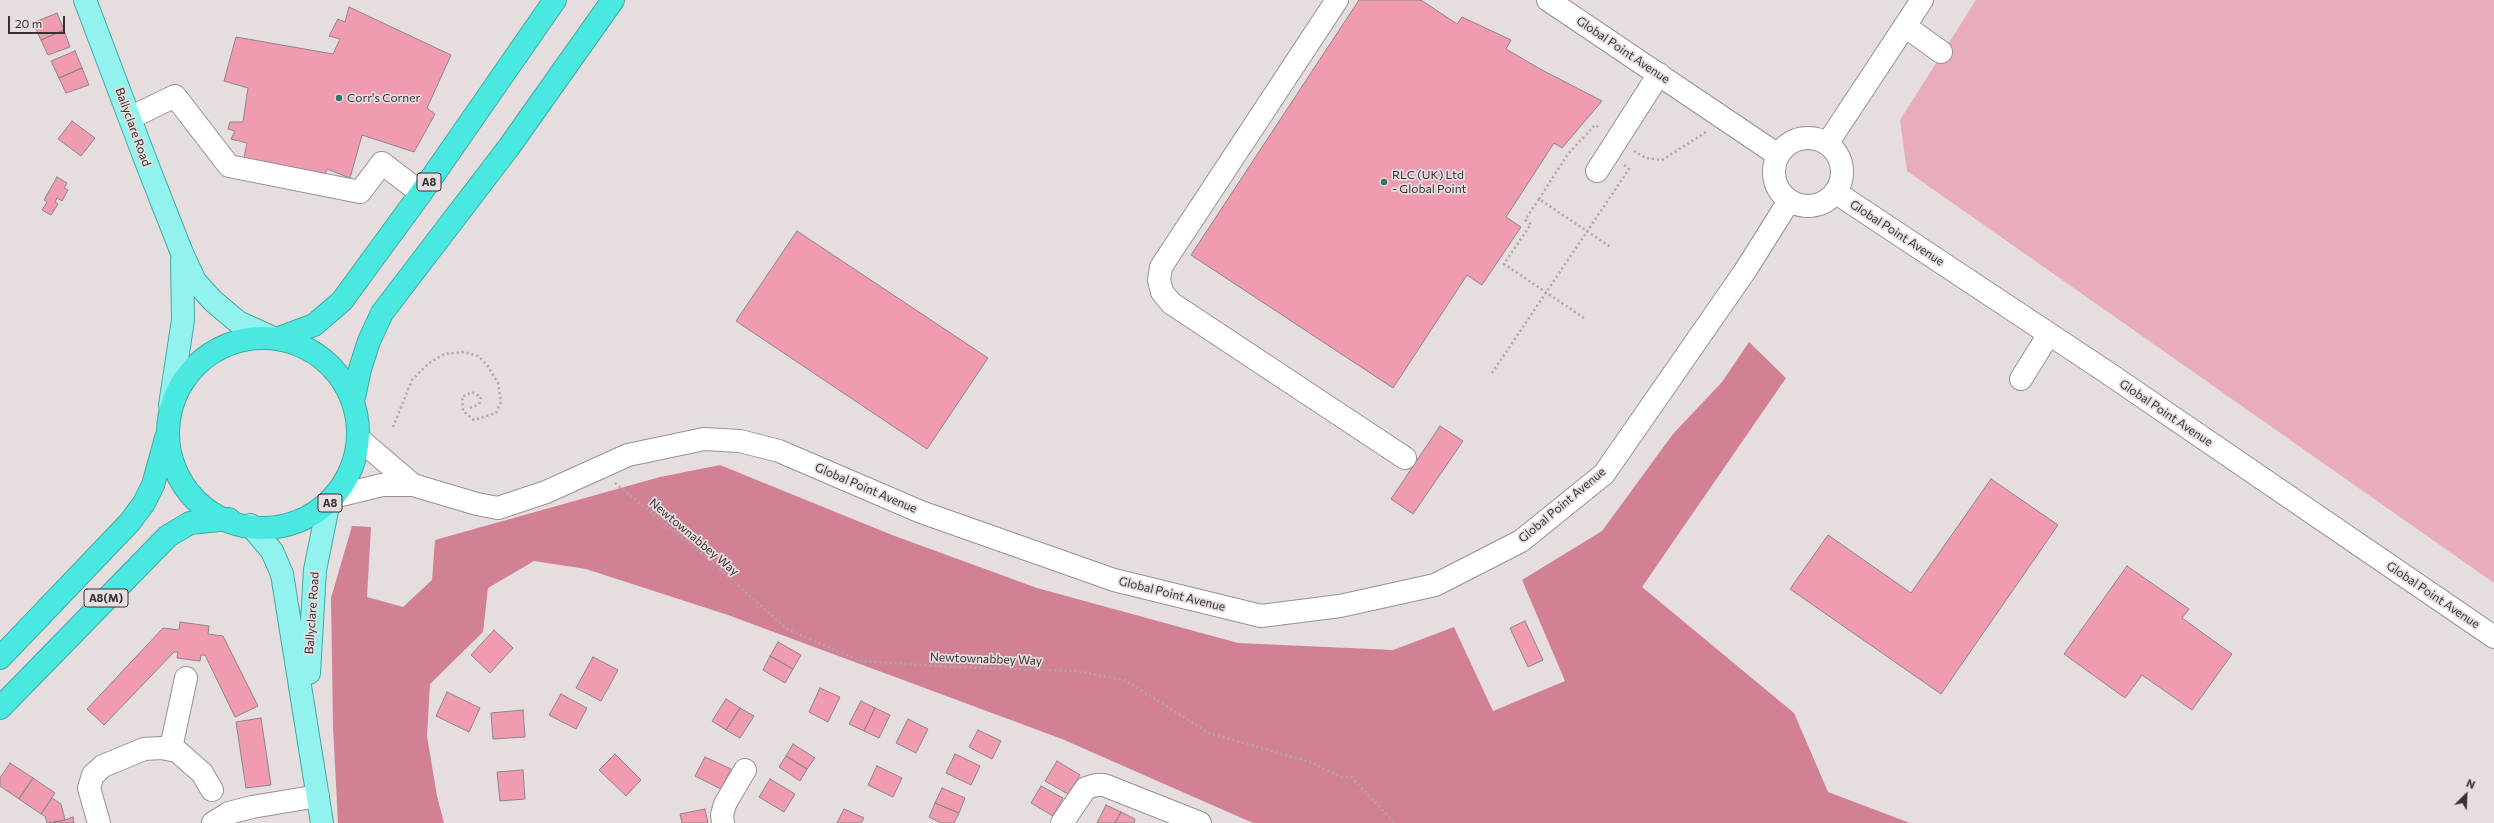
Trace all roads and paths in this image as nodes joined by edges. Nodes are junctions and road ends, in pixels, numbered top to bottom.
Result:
1 (85, 0) edge
2 (555, 0) edge
3 (613, 0) edge
4 (1337, 0) edge
5 (1548, 0) edge
6 (1922, 0) edge
7 (1905, 26) junction
8 (1941, 52) dead end
9 (1659, 74) junction
10 (130, 118) junction
11 (1827, 144) junction
12 (1778, 155) junction
13 (1622, 159) dead end
14 (1597, 171) dead end
15 (1835, 192) junction
16 (421, 193) junction
17 (1789, 201) junction
18 (1587, 231) junction
19 (1612, 248) dead end
20 (182, 253) junction
21 (1546, 292) junction
22 (1584, 318) dead end
23 (2049, 334) junction
24 (275, 338) junction
25 (1492, 373) dead end
26 (2021, 379) dead end
27 (353, 402) junction
28 (170, 405) junction
29 (470, 408) dead end
30 (393, 427) dead end
31 (166, 438) junction
32 (358, 438) junction
33 (1405, 458) dead end
34 (602, 467) junction
35 (413, 485) junction
36 (332, 501) junction
37 (239, 522) junction
38 (2494, 637) edge
39 (0, 658) edge
40 (186, 678) dead end
41 (0, 708) edge
42 (308, 721) junction
43 (171, 748) junction
44 (745, 770) dead end
45 (212, 790) dead end
46 (318, 796) junction
47 (99, 823) edge
48 (212, 823) edge
49 (322, 823) edge
50 (723, 823) edge
51 (1062, 823) edge
52 (1200, 823) edge
53 (1395, 823) edge

1 - 10 main road, Ballyclare Road
2 - 16 highway, A8
3 - 27 highway, A8
4 - 33 street
5 - 9 street, Global Point Avenue
6 - 7 street
7 - 8 street
7 - 11 street
9 - 12 street, Global Point Avenue
9 - 14 street
10 - 16 street
10 - 20 main road, Ballyclare Road
11 - 12 street
11 - 15 street
12 - 17 street
13 - 18 path
15 - 17 street
15 - 23 street, Global Point Avenue
16 - 24 highway, A8
17 - 34 street, Global Point Avenue
18 - 19 path
18 - 21 path
18 - 21 path
20 - 24 main road, Ballyclare Road
20 - 28 main road, Ballyclare Road
21 - 22 path
21 - 25 path
23 - 26 street
23 - 38 street, Global Point Avenue
24 - 27 highway, A8
24 - 28 highway, A8
27 - 32 highway, A8
28 - 31 highway, A8
29 - 30 path
31 - 37 highway, A8
31 - 39 highway, A8(M)
32 - 35 street, Global Point Avenue
32 - 36 highway, A8
34 - 35 street, Global Point Avenue
34 - 53 path, Newtownabbey Way
35 - 36 street, Global Point Avenue
36 - 37 highway, A8
36 - 42 main road, Ballyclare Road
37 - 41 highway, A8(M)
37 - 42 main road, Ballyclare Road
40 - 43 street
42 - 46 main road, Ballyclare Road
43 - 45 street
43 - 47 street
44 - 50 street
46 - 48 street
46 - 49 main road, Ballyclare Road
51 - 52 street

